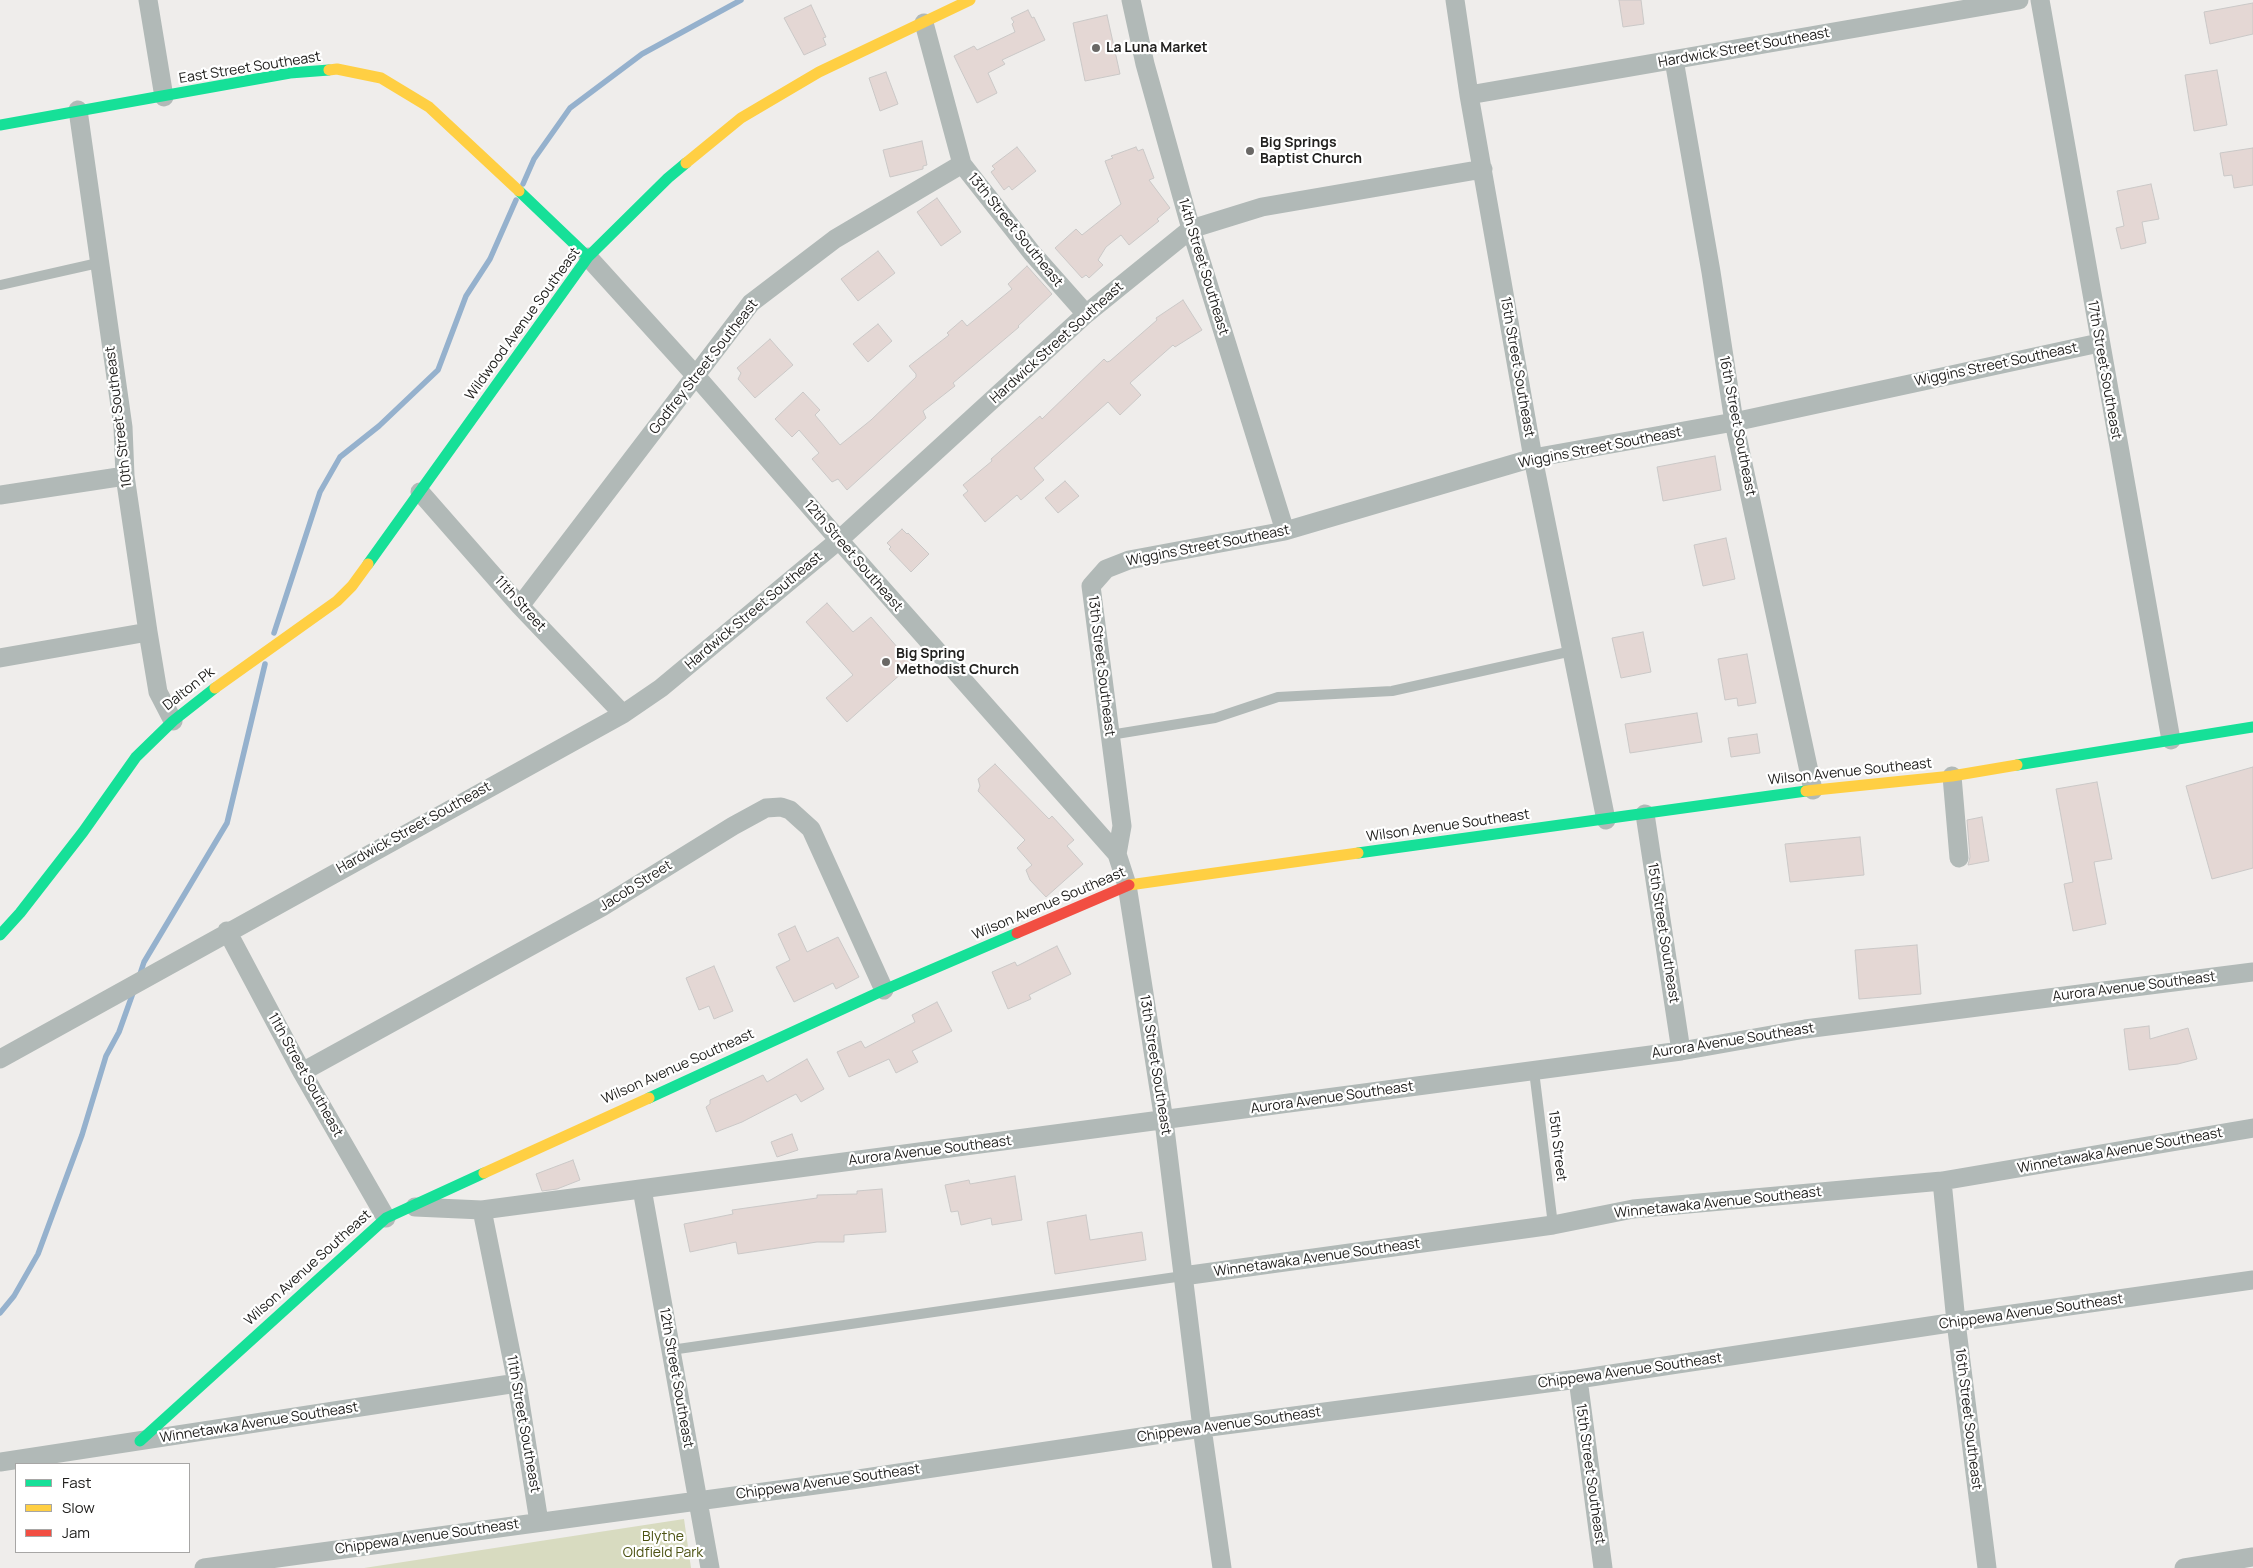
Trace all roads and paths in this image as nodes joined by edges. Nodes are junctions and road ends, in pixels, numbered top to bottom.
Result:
1 (148, 0) edge
2 (970, 0) edge
3 (1131, 0) edge
4 (1455, 0) edge
5 (2019, 0) edge
6 (2040, 0) edge
7 (924, 23) junction
8 (1674, 60) junction
9 (1469, 95) junction
10 (164, 98) junction
11 (78, 110) junction
12 (0, 125) edge
13 (962, 164) junction
14 (1483, 169) junction
15 (1191, 229) junction
16 (588, 257) junction
17 (98, 263) junction
18 (0, 286) edge
19 (1086, 314) junction
20 (2099, 343) junction
21 (696, 376) junction
22 (1734, 422) junction
23 (1534, 458) junction
24 (125, 476) junction
25 (420, 492) junction
26 (0, 495) edge
27 (1285, 531) junction
28 (839, 540) junction
29 (1106, 569) joint
30 (520, 606) junction
31 (148, 632) junction
32 (1572, 651) junction
33 (0, 658) edge
34 (623, 714) junction
35 (173, 721) junction
36 (2253, 727) edge
37 (1110, 735) junction
38 (2170, 740) junction
39 (1952, 776) junction
40 (1813, 790) junction
41 (1645, 814) junction
42 (1606, 820) junction
43 (1117, 854) junction
44 (1959, 858) dead end
45 (1127, 885) junction
46 (228, 931) junction
47 (0, 935) edge
48 (2253, 972) edge
49 (884, 990) junction
50 (1681, 1051) junction
51 (0, 1059) edge
52 (1534, 1071) junction
53 (302, 1072) junction
54 (1164, 1121) junction
55 (2253, 1128) edge
56 (1942, 1181) junction
57 (642, 1189) junction
58 (409, 1207) junction
59 (482, 1210) junction
60 (386, 1218) junction
61 (1553, 1225) junction
62 (1183, 1276) junction
63 (2253, 1280) edge
64 (1956, 1322) junction
65 (671, 1350) junction
66 (1578, 1379) junction
67 (517, 1384) junction
68 (1202, 1428) junction
69 (140, 1441) junction
70 (0, 1462) edge
71 (698, 1500) junction
72 (540, 1522) junction
73 (2253, 1557) edge
74 (204, 1568) edge
75 (710, 1568) edge
76 (1222, 1568) edge
77 (1603, 1568) edge
78 (1987, 1568) edge
79 (2184, 1568) edge

1 - 10 street
2 - 7 street, Wildwood Avenue Southeast
3 - 15 street, 14th Street Southeast
4 - 9 street, 15th Street Southeast
5 - 8 street, Hardwick Street Southeast
6 - 20 street, 17th Street Southeast
7 - 13 street, 13th Street Southeast
7 - 16 street, Wildwood Avenue Southeast
8 - 9 street, Hardwick Street Southeast
8 - 22 street, 16th Street Southeast
9 - 14 street, 15th Street Southeast
10 - 11 street, East Street Southeast
10 - 16 street, East Street Southeast
11 - 12 street, East Street Southeast
11 - 17 street, 10th Street Southeast
13 - 19 street, 13th Street Southeast
13 - 21 street, Godfrey Street Southeast
14 - 15 street, Hardwick Street Southeast
14 - 23 street, 15th Street Southeast
15 - 19 street, Hardwick Street Southeast
15 - 27 street, 14th Street Southeast
16 - 21 street, 12th Street Southeast
16 - 25 street, Wildwood Avenue Southeast
17 - 18 lane
17 - 24 street, 10th Street Southeast
19 - 28 street, Hardwick Street Southeast
20 - 22 street, Wiggins Street Southeast
20 - 38 street, 17th Street Southeast
21 - 28 street, 12th Street Southeast
21 - 30 street, Godfrey Street Southeast
22 - 23 street, Wiggins Street Southeast
22 - 40 street, 16th Street Southeast
23 - 27 street, Wiggins Street Southeast
23 - 32 street, 15th Street Southeast
24 - 26 street
24 - 31 street, 10th Street Southeast
25 - 30 street, 11th Street
25 - 35 street, Dalton Pk
27 - 29 street, Wiggins Street Southeast
28 - 34 street, Hardwick Street Southeast
28 - 43 street, 12th Street Southeast
29 - 37 street, 13th Street Southeast
30 - 34 street, 11th Street
31 - 33 street
31 - 35 street, 10th Street Southeast
32 - 37 lane
32 - 42 street, 15th Street Southeast
34 - 46 street, Hardwick Street Southeast
35 - 47 street, Dalton Pk
36 - 38 street, Wilson Avenue Southeast
37 - 43 street, 13th Street Southeast
38 - 39 street, Wilson Avenue Southeast
39 - 40 street, Wilson Avenue Southeast
39 - 44 street
40 - 41 street, Wilson Avenue Southeast
41 - 42 street, Wilson Avenue Southeast
41 - 50 street, 15th Street Southeast
42 - 45 street, Wilson Avenue Southeast
43 - 45 street, 13th Street Southeast
45 - 49 street, Wilson Avenue Southeast
45 - 54 street, 13th Street Southeast
46 - 51 street, Hardwick Street Southeast
46 - 53 street, 11th Street Southeast
48 - 50 street, Aurora Avenue Southeast
49 - 53 street, Jacob Street
49 - 58 street, Wilson Avenue Southeast
50 - 52 street, Aurora Avenue Southeast
52 - 54 street, Aurora Avenue Southeast
52 - 61 lane, 15th Street
53 - 60 street, 11th Street Southeast
54 - 57 street, Aurora Avenue Southeast
54 - 62 street, 13th Street Southeast
55 - 56 street, Winnetawaka Avenue Southeast
56 - 61 street, Winnetawaka Avenue Southeast
56 - 64 street, 16th Street Southeast
57 - 59 street, Aurora Avenue Southeast
57 - 65 street, 12th Street Southeast
58 - 59 street, Aurora Avenue Southeast
58 - 60 street, Wilson Avenue Southeast
59 - 67 street, 11th Street Southeast
60 - 69 street, Wilson Avenue Southeast
61 - 62 street, Winnetawaka Avenue Southeast
62 - 65 lane
62 - 68 street, 13th Street Southeast
63 - 64 street, Chippewa Avenue Southeast
64 - 66 street, Chippewa Avenue Southeast
64 - 78 street, 16th Street Southeast
65 - 71 street, 12th Street Southeast
66 - 68 street, Chippewa Avenue Southeast
66 - 77 street, 15th Street Southeast
67 - 69 street, Winnetawka Avenue Southeast
67 - 72 street, 11th Street Southeast
68 - 71 street, Chippewa Avenue Southeast
68 - 76 street, 13th Street Southeast
69 - 70 street, Winnetawka Avenue Southeast
71 - 72 street, Chippewa Avenue Southeast
71 - 75 street, 12th Street Southeast
72 - 74 street, Chippewa Avenue Southeast
73 - 79 street

